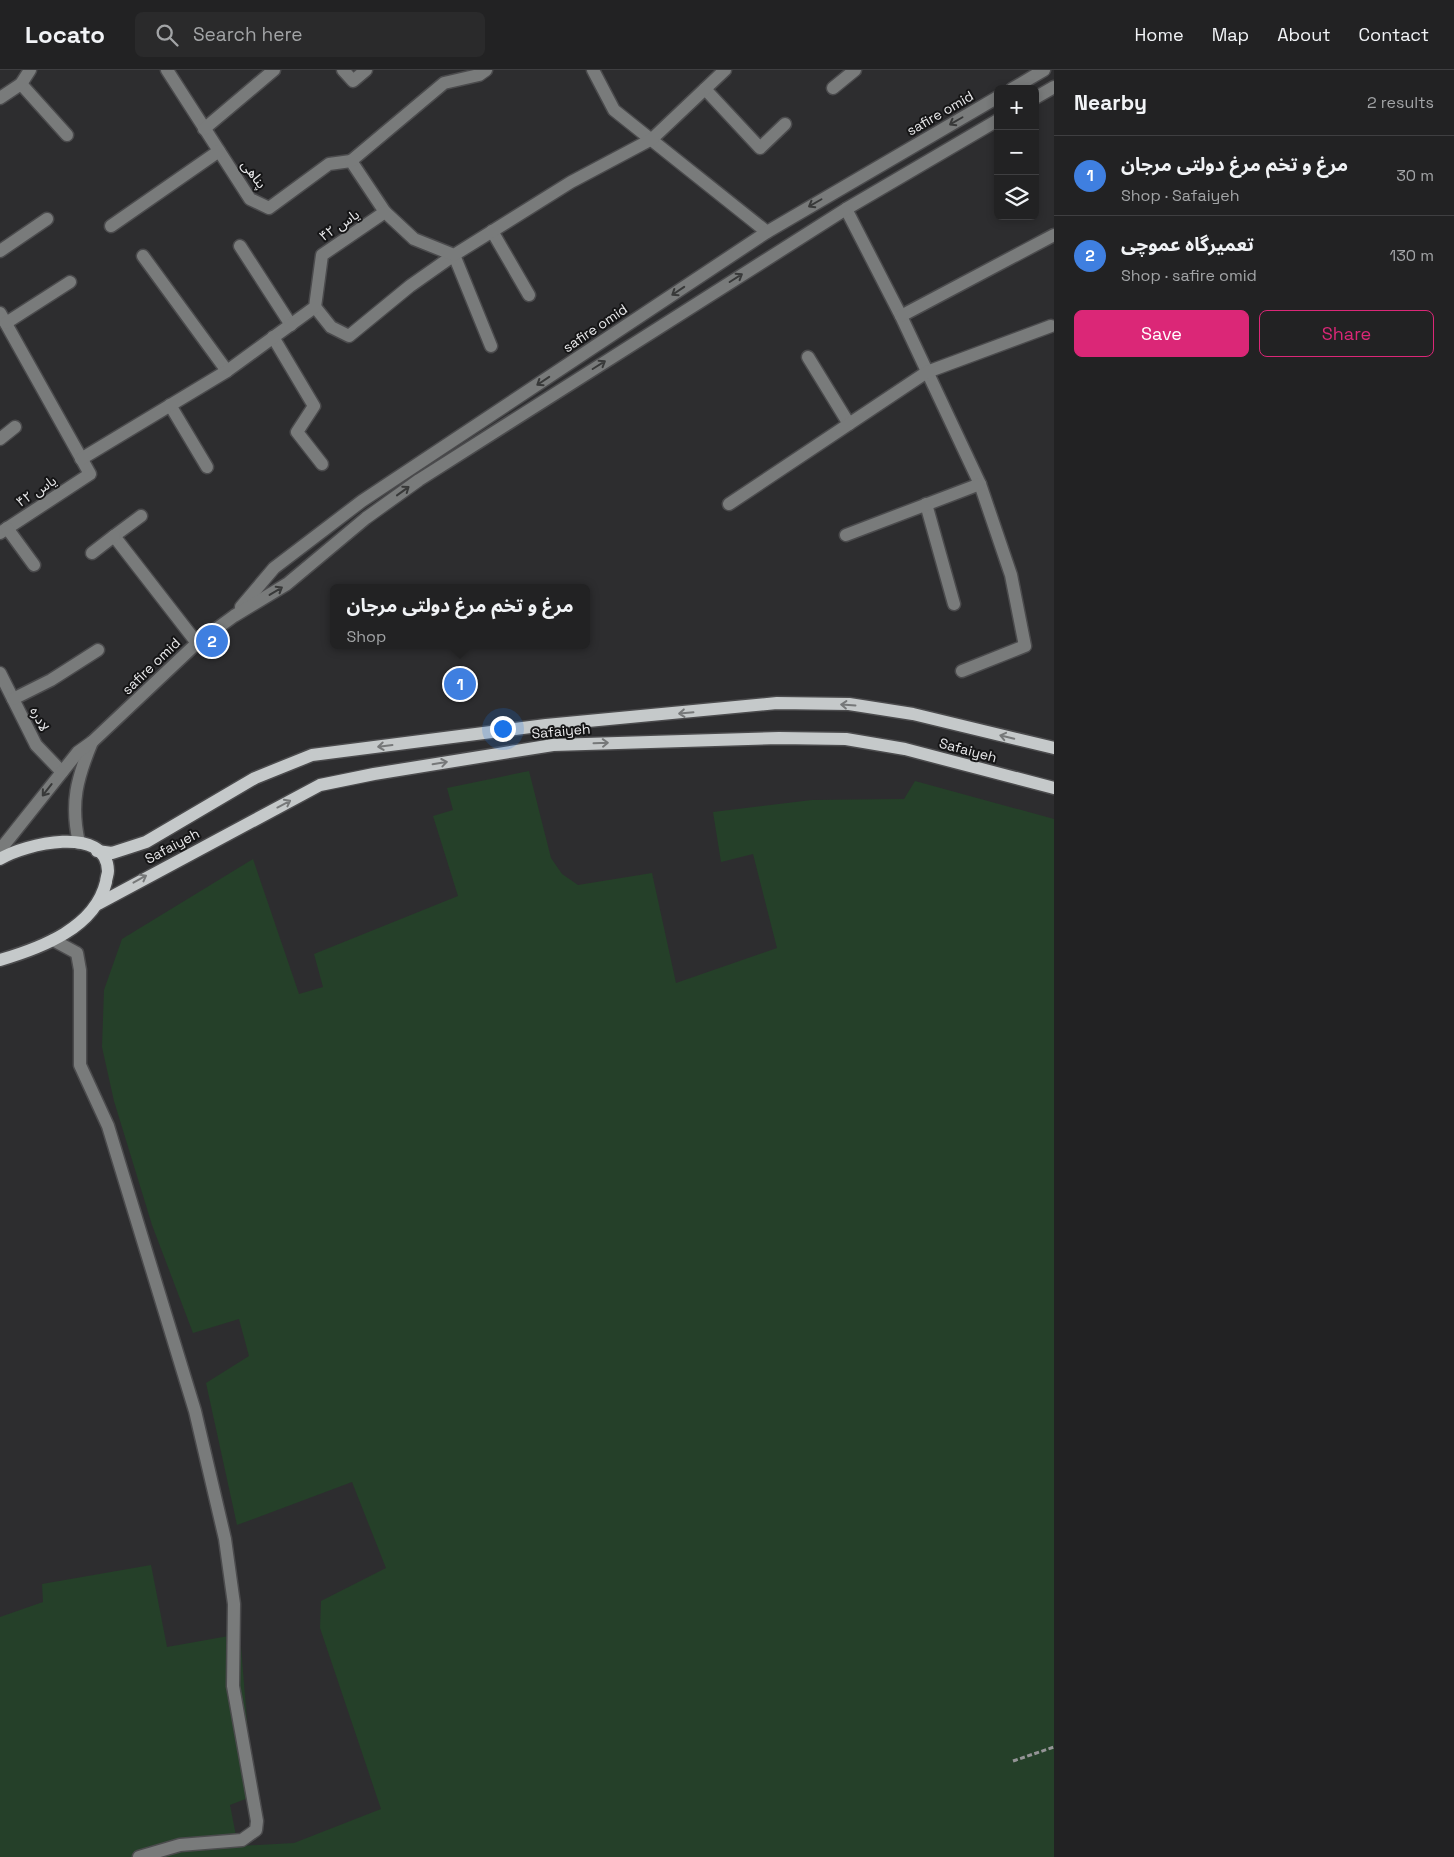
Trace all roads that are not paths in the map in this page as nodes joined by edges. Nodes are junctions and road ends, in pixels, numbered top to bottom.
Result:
1 (30, 70) edge
2 (167, 70) edge
3 (274, 70) edge
4 (343, 70) edge
5 (366, 70) edge
6 (486, 70) edge
7 (593, 70) edge
8 (725, 70) edge
9 (855, 70) edge
10 (1040, 72) edge
11 (21, 84) junction
12 (1019, 85) edge
13 (833, 88) dead end
14 (705, 89) junction
15 (1045, 92) edge
16 (0, 98) edge
17 (994, 99) edge
18 (994, 122) edge
19 (785, 124) dead end
20 (204, 129) junction
21 (67, 135) dead end
22 (652, 139) junction
23 (219, 151) junction
24 (350, 161) junction
25 (846, 209) junction
26 (385, 212) junction
27 (47, 219) dead end
28 (111, 226) dead end
29 (492, 231) junction
30 (767, 232) junction
31 (1054, 235) edge
32 (240, 246) dead end
33 (0, 251) edge
34 (454, 255) junction
35 (143, 256) dead end
36 (70, 282) dead end
37 (529, 294) dead end
38 (315, 308) junction
39 (901, 316) junction
40 (3, 318) edge
41 (291, 324) junction
42 (1051, 326) dead end
43 (273, 337) junction
44 (491, 346) dead end
45 (808, 357) dead end
46 (227, 371) junction
47 (927, 372) junction
48 (170, 405) junction
49 (849, 424) junction
50 (15, 427) dead end
51 (0, 438) edge
52 (82, 459) junction
53 (322, 464) dead end
54 (207, 467) dead end
55 (980, 484) junction
56 (730, 504) dead end
57 (926, 504) junction
58 (141, 516) dead end
59 (4, 530) edge
60 (846, 535) dead end
61 (114, 536) junction
62 (92, 553) dead end
63 (34, 565) dead end
64 (954, 604) dead end
65 (234, 616) junction
66 (197, 643) junction
67 (98, 650) dead end
68 (962, 671) dead end
69 (0, 674) edge
70 (13, 699) junction
71 (92, 742) junction
72 (1054, 748) edge
73 (62, 772) junction
74 (1054, 788) edge
75 (79, 842) junction
76 (0, 850) edge
77 (97, 851) junction
78 (0, 859) edge
79 (98, 904) junction
80 (54, 940) junction
81 (0, 960) edge
82 (139, 1857) edge

1 - 11 street
2 - 20 street, پناهی
3 - 20 street
4 - 5 street
6 - 24 street
7 - 22 street
8 - 14 street
9 - 13 street
10 - 12 street
10 - 15 street
11 - 16 street
11 - 21 street
14 - 19 street
14 - 22 street
17 -> 30 street, safire omid
18 - 25 street, safire omid
20 - 23 street, پناهی
22 - 29 street
22 - 30 street
23 - 24 street, پناهی
23 - 28 street
24 - 26 street
25 - 39 street
65 -> 25 street, safire omid
26 - 34 street
26 - 38 street, یاس ۴۲
27 - 33 street
29 - 34 street
29 - 37 street
30 -> 65 street, safire omid
31 - 39 street
32 - 41 street
34 - 38 street
34 - 44 street
35 - 46 street
36 - 40 street
38 - 41 street
39 - 47 street
40 - 52 street
41 - 43 street
42 - 47 street
43 - 46 street
43 - 53 street
45 - 49 street
46 - 48 street
47 - 49 street
47 - 55 street
48 - 52 street
48 - 54 street
49 - 56 street
50 - 51 street
52 - 59 street, یاس ۴۲
55 - 57 street
55 - 68 street
57 - 60 street
57 - 64 street
58 - 61 street
59 - 63 street
61 - 62 street
61 - 66 street
65 - 66 street, safire omid
66 - 71 street, safire omid
67 - 70 street
69 - 70 street, لادره
70 - 73 street, لادره
71 - 73 street, safire omid
71 - 75 street
72 -> 77 main road, Safaiyeh
73 -> 76 street, safire omid
79 -> 74 main road, Safaiyeh
75 - 77 main road
75 - 78 main road
77 - 79 main road
79 - 80 main road
80 - 81 main road
80 - 82 street

